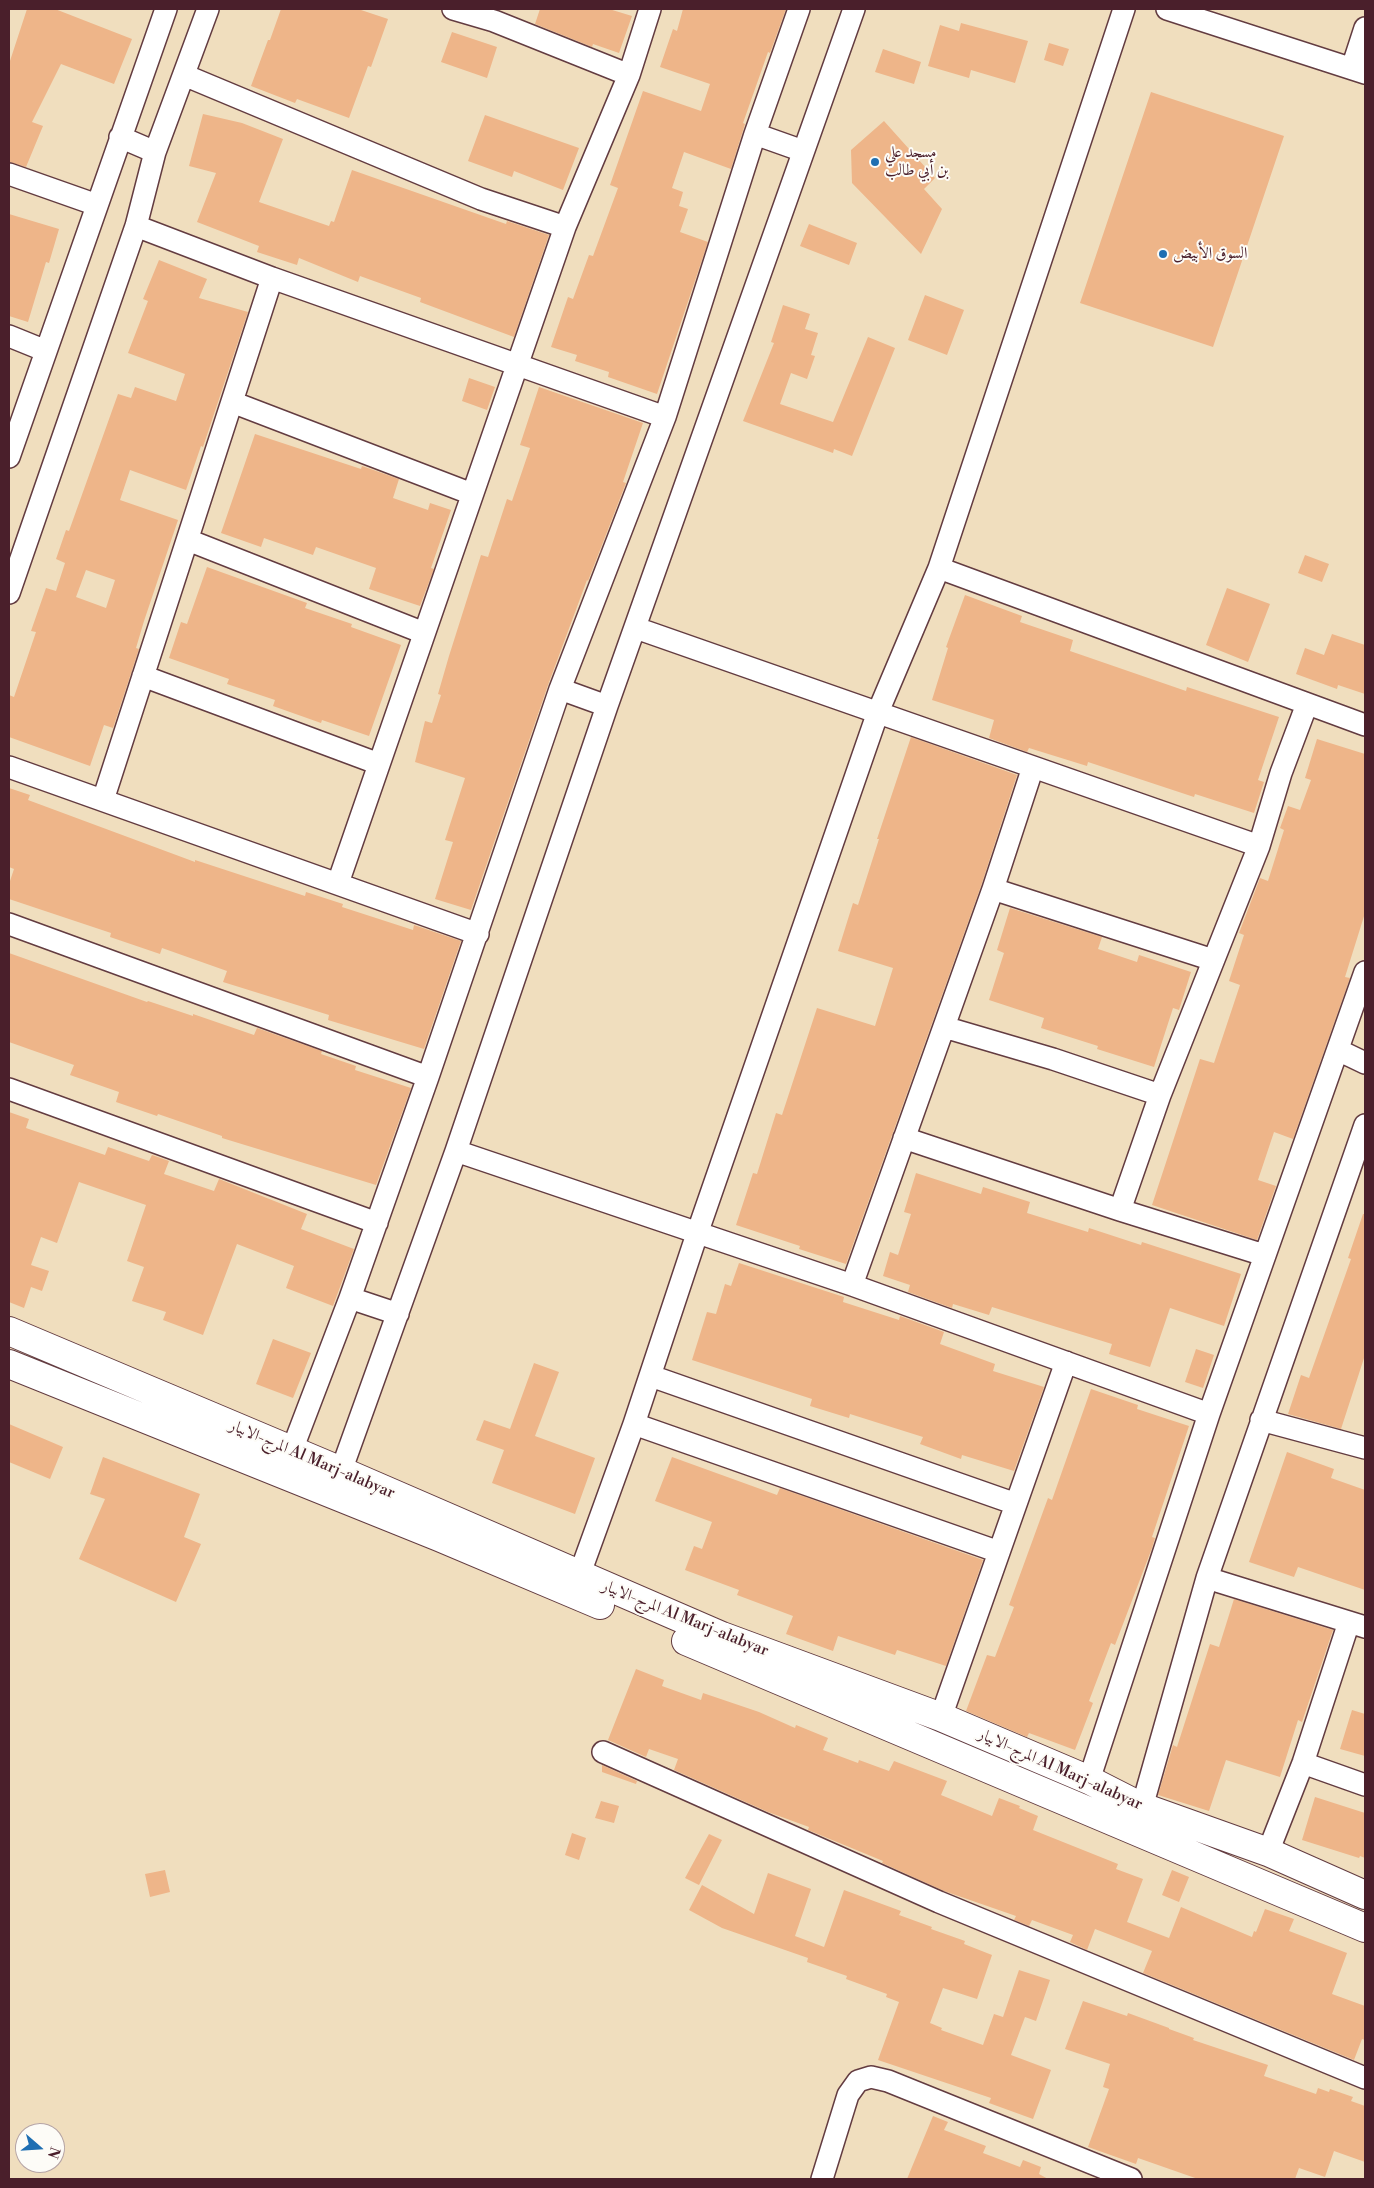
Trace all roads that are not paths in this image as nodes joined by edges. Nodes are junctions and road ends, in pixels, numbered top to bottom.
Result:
1 (166, 9) edge
2 (208, 9) edge
3 (453, 9) edge
4 (650, 9) edge
5 (799, 9) edge
6 (854, 9) edge
7 (1124, 9) edge
8 (1167, 9) edge
9 (496, 15) edge
10 (1365, 28) edge
11 (1359, 70) edge
12 (184, 75) junction
13 (630, 75) junction
14 (755, 134) junction
15 (120, 137) junction
16 (803, 151) junction
17 (156, 152) junction
18 (9, 174) edge
19 (97, 205) junction
20 (136, 226) junction
21 (565, 227) junction
22 (272, 278) junction
23 (9, 336) edge
24 (46, 351) junction
25 (517, 366) junction
26 (232, 402) junction
27 (665, 417) junction
28 (9, 457) edge
29 (472, 494) junction
30 (188, 540) junction
31 (939, 568) junction
32 (9, 593) edge
33 (636, 628) junction
34 (424, 632) junction
35 (143, 676) junction
36 (560, 689) junction
37 (1307, 704) junction
38 (607, 706) junction
39 (878, 712) junction
40 (1365, 725) edge
41 (379, 764) junction
42 (9, 766) edge
43 (1033, 767) junction
44 (103, 800) junction
45 (1258, 846) junction
46 (338, 883) junction
47 (993, 889) junction
48 (9, 924) edge
49 (478, 934) junction
50 (1213, 960) junction
51 (1365, 972) edge
52 (944, 1027) junction
53 (1338, 1050) junction
54 (1365, 1063) edge
55 (428, 1077) junction
56 (9, 1089) edge
57 (1160, 1095) junction
58 (1365, 1125) edge
59 (904, 1138) junction
60 (456, 1150) junction
61 (1120, 1210) junction
62 (377, 1222) junction
63 (698, 1231) junction
64 (1264, 1255) junction
65 (852, 1284) junction
66 (350, 1298) junction
67 (398, 1314) junction
68 (9, 1331) edge
69 (1066, 1362) junction
70 (9, 1364) edge
71 (651, 1376) junction
72 (1209, 1414) junction
73 (1261, 1420) junction
74 (634, 1424) junction
75 (1365, 1448) edge
76 (292, 1450) junction
77 (341, 1471) junction
78 (1016, 1504) junction
79 (998, 1552) junction
80 (579, 1576) junction
81 (1207, 1578) junction
82 (1357, 1624) edge
83 (941, 1717) junction
84 (603, 1752) dead end
85 (1303, 1763) junction
86 (1089, 1780) junction
87 (1365, 1785) edge
88 (1142, 1807) junction
89 (1268, 1852) junction
90 (1365, 1895) edge
91 (1365, 1928) edge
92 (1365, 2078) edge
93 (822, 2179) edge
94 (1131, 2179) edge

1 - 15 street
2 - 12 street
3 - 9 street
4 - 13 street
5 - 14 street
6 - 16 street
7 - 31 street
8 - 11 street
9 - 13 street
10 - 11 street
12 - 17 street
12 - 21 street
13 - 21 street
14 - 16 street
14 - 27 street
15 - 17 street
15 - 19 street
16 - 33 street
17 - 20 street
18 - 19 street
19 - 24 street
20 - 22 street
20 - 32 street
21 - 25 street
22 - 25 street
22 - 26 street
23 - 24 street
24 - 28 street
25 - 27 street
25 - 29 street
26 - 29 street
26 - 30 street
27 - 36 street
29 - 34 street
30 - 34 street
30 - 35 street
31 - 37 street
31 - 39 street
33 - 38 street
33 - 39 street
34 - 41 street
35 - 41 street
35 - 44 street
36 - 38 street
36 - 49 street
37 - 40 street
37 - 45 street
38 - 60 street
39 - 43 street
39 - 63 street
41 - 46 street
42 - 44 street
43 - 45 street
43 - 47 street
44 - 46 street
45 - 50 street
46 - 49 street
47 - 50 street
47 - 52 street
48 - 55 street
49 - 55 street
50 - 57 street
51 - 53 street
52 - 57 street
52 - 59 street
53 - 54 street
53 - 64 street
55 - 62 street
56 - 62 street
57 - 61 street
58 - 73 street
59 - 61 street
59 - 65 street
60 - 63 street
60 - 67 street
61 - 64 street
62 - 66 street
63 - 65 street
63 - 71 street
64 - 72 street
65 - 69 street
66 - 67 street
66 - 76 street
67 - 77 street
68 - 76 main road, المرج-الابيار Al Marj-alabyar
69 - 72 street
69 - 78 street
70 - 91 main road, المرج-الابيار Al Marj-alabyar
71 - 74 street
71 - 78 street
72 - 86 street
73 - 75 street
73 - 81 street
74 - 79 street
74 - 80 street
76 - 77 main road, المرج-الابيار Al Marj-alabyar
77 - 80 main road, المرج-الابيار Al Marj-alabyar
78 - 79 street
79 - 83 street
80 - 83 main road, المرج-الابيار Al Marj-alabyar
81 - 82 street
81 - 88 street
82 - 85 street
83 - 86 main road, المرج-الابيار Al Marj-alabyar
84 - 92 street
85 - 87 street
85 - 89 street
86 - 88 main road, المرج-الابيار Al Marj-alabyar
88 - 89 main road, المرج-الابيار Al Marj-alabyar
89 - 90 main road, المرج-الابيار Al Marj-alabyar
93 - 94 street

